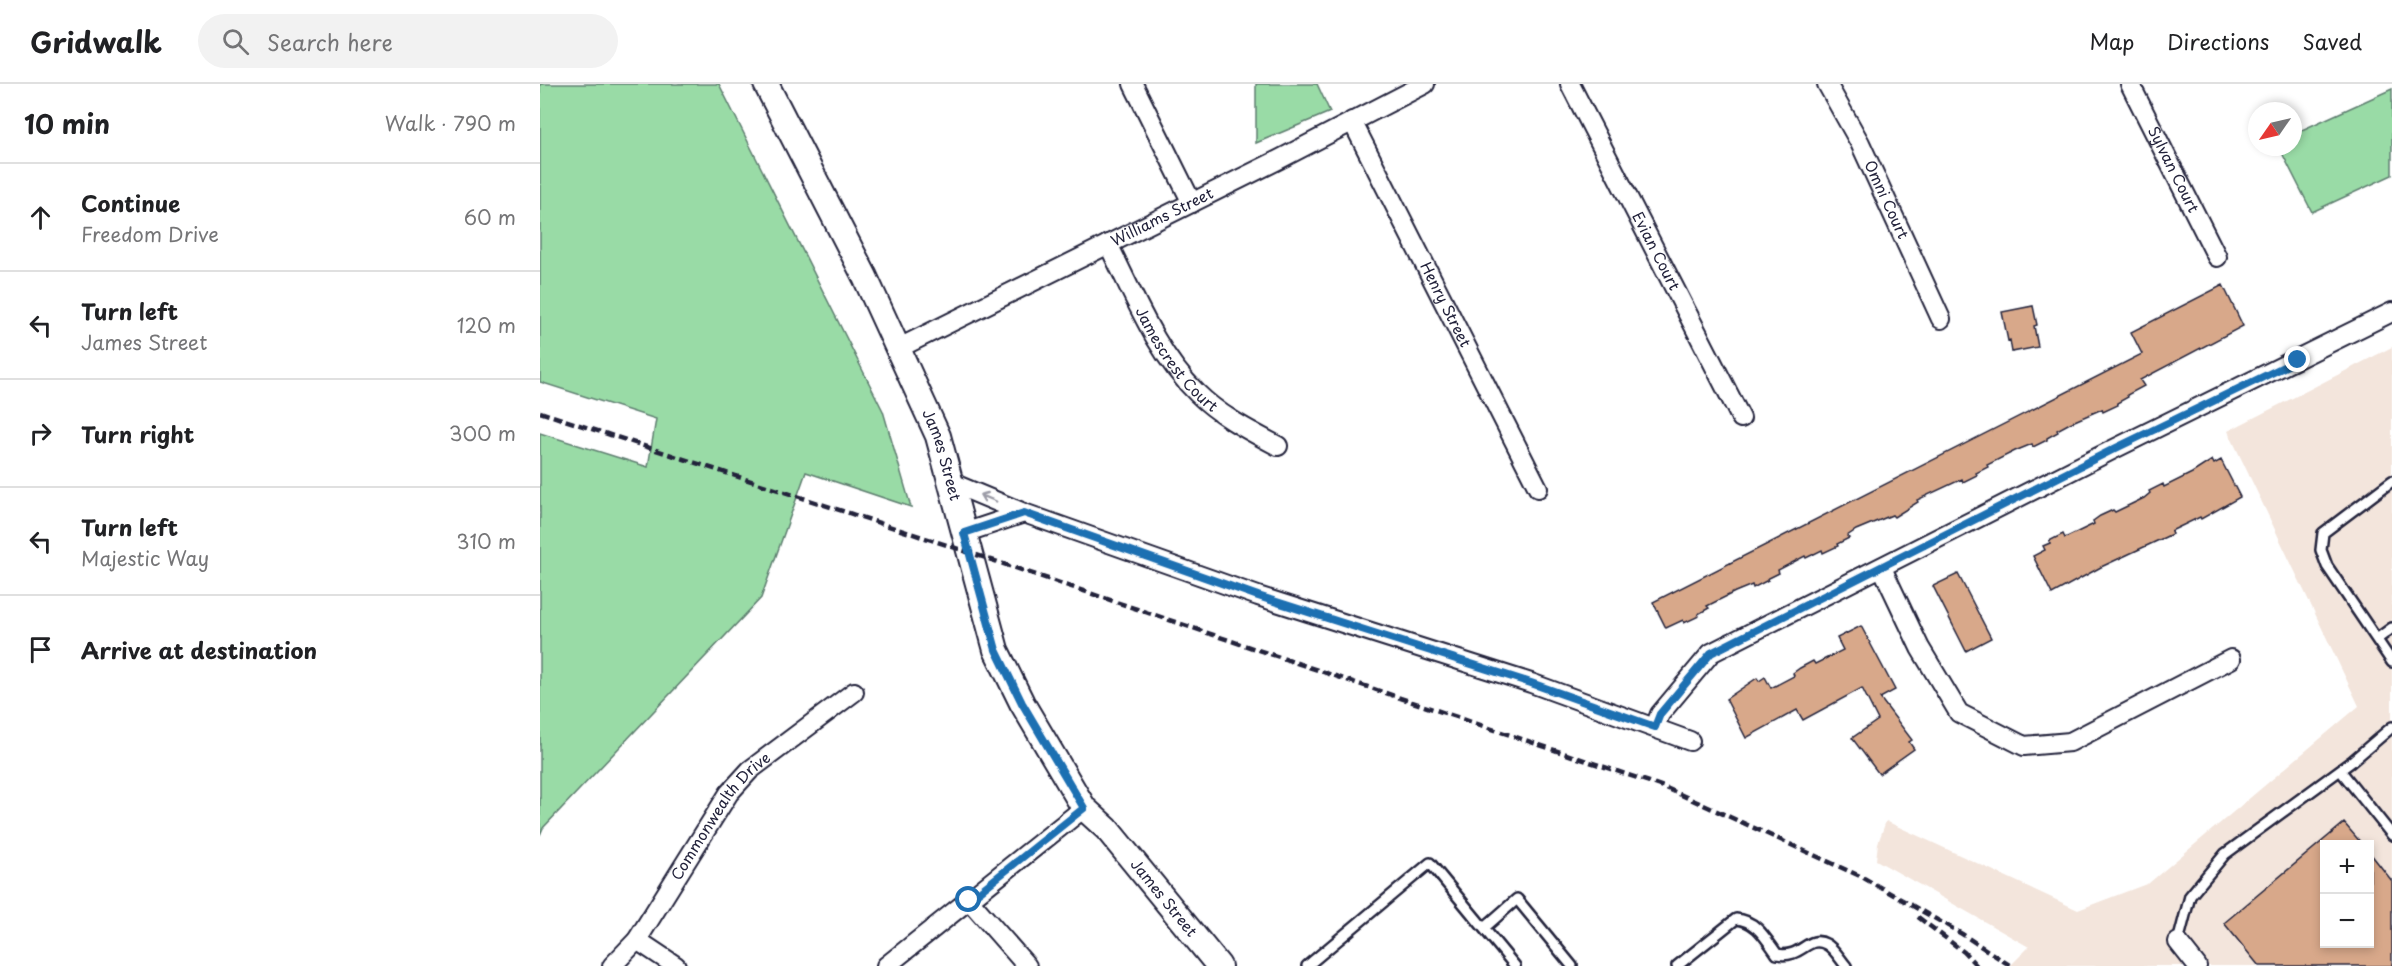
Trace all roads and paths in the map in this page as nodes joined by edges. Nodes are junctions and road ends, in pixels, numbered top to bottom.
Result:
1 (766, 84) edge
2 (1133, 84) edge
3 (1425, 84) edge
4 (1570, 84) edge
5 (1827, 84) edge
6 (2130, 84) edge
7 (1353, 122) junction
8 (1192, 202) junction
9 (1108, 244) junction
10 (2217, 256) dead end
11 (2392, 312) edge
12 (1941, 319) dead end
13 (897, 348) junction
14 (1741, 418) dead end
15 (1278, 446) dead end
16 (2392, 481) edge
17 (952, 483) junction
18 (1538, 488) dead end
19 (1024, 513) junction
20 (964, 533) junction
21 (1882, 568) junction
22 (2392, 628) edge
23 (2377, 639) junction
24 (2230, 659) dead end
25 (2392, 662) edge
26 (854, 692) dead end
27 (1655, 727) junction
28 (2392, 727) edge
29 (1690, 741) dead end
30 (2340, 771) junction
31 (1084, 808) junction
32 (2392, 835) edge
33 (969, 900) junction
34 (1484, 928) junction
35 (637, 940) junction
36 (2178, 942) joint
37 (1778, 954) junction
38 (612, 966) edge
39 (676, 966) edge
40 (886, 966) edge
41 (1026, 966) edge
42 (1219, 966) edge
43 (1307, 966) edge
44 (1515, 966) edge
45 (1572, 966) edge
46 (1677, 966) edge
47 (1787, 966) edge
48 (1846, 966) edge
49 (2197, 966) edge

1 - 13 street, James Street
2 - 8 street
3 - 7 street, Williams Street
4 - 14 street, Evian Court
5 - 12 street, Omni Court
6 - 10 street, Sylvan Court
7 - 8 street, Williams Street
7 - 18 street, Henry Street
8 - 9 street, Williams Street
9 - 13 street, Williams Street
9 - 15 street, Jamescrest Court
11 - 21 street
13 - 17 street, James Street
16 - 23 lane
19 -> 17 street
17 - 20 street, James Street
19 - 20 street
19 - 27 street
20 - 31 street, James Street
21 - 24 street
21 - 27 street
22 - 23 lane
23 - 25 lane
26 - 35 street, Commonwealth Drive
27 - 29 street
28 - 30 lane
30 - 32 lane
30 - 36 lane
31 - 33 street
31 - 42 street, James Street
33 - 40 street
33 - 41 street
34 - 43 lane
34 - 44 lane
34 - 45 lane
35 - 38 street, Commonwealth Drive
35 - 39 street
36 - 49 street
37 - 46 lane
37 - 47 lane
37 - 48 lane

